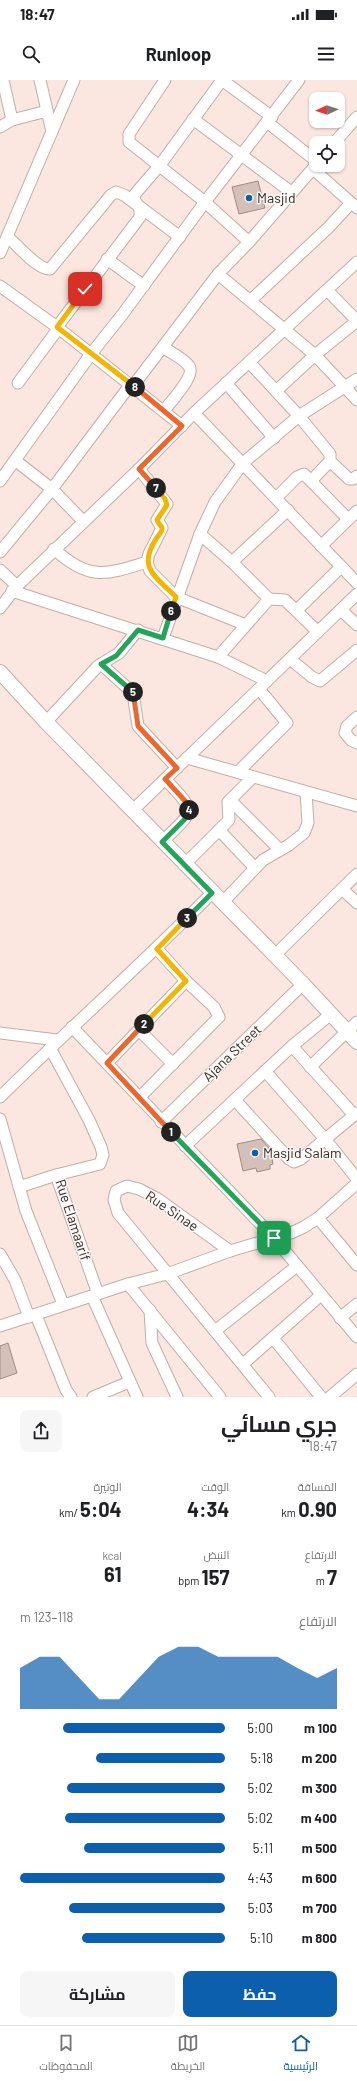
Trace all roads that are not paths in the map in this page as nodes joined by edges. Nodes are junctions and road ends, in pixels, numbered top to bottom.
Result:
1 (3, 80) edge
2 (40, 80) edge
3 (74, 80) edge
4 (165, 80) edge
5 (222, 80) edge
6 (299, 80) edge
7 (47, 111) junction
8 (357, 117) edge
9 (193, 119) junction
10 (12, 120) junction
11 (270, 120) junction
12 (0, 127) edge
13 (52, 132) junction
14 (340, 136) edge
15 (241, 156) junction
16 (309, 159) edge
17 (160, 165) junction
18 (309, 172) edge
19 (322, 172) edge
20 (291, 192) junction
21 (205, 202) junction
22 (354, 205) edge
23 (139, 207) junction
24 (8, 237) junction
25 (180, 237) junction
26 (249, 242) junction
27 (0, 253) edge
28 (107, 259) junction
29 (357, 262) edge
30 (218, 274) junction
31 (0, 286) edge
32 (144, 286) junction
33 (327, 290) junction
34 (251, 300) junction
35 (357, 321) edge
36 (57, 328) junction
37 (284, 328) junction
38 (163, 347) junction
39 (90, 354) junction
40 (315, 355) junction
41 (249, 362) junction
42 (357, 379) edge
43 (18, 383) dead end
44 (226, 384) junction
45 (132, 385) junction
46 (344, 386) junction
47 (276, 391) junction
48 (357, 400) edge
49 (164, 411) junction
50 (194, 413) junction
51 (299, 416) junction
52 (182, 426) junction
53 (274, 438) junction
54 (330, 461) junction
55 (16, 462) junction
56 (242, 463) junction
57 (139, 469) junction
58 (357, 476) edge
59 (0, 481) edge
60 (311, 481) junction
61 (52, 489) junction
62 (276, 498) junction
63 (288, 510) junction
64 (357, 511) edge
65 (348, 519) junction
66 (83, 521) junction
67 (200, 534) junction
68 (321, 546) junction
69 (54, 549) junction
70 (0, 552) edge
71 (147, 562) junction
72 (232, 562) junction
73 (341, 567) junction
74 (0, 570) edge
75 (357, 582) edge
76 (15, 589) junction
77 (357, 594) edge
78 (176, 597) junction
79 (269, 599) junction
80 (0, 608) edge
81 (296, 610) junction
82 (341, 610) junction
83 (246, 625) junction
84 (357, 626) edge
85 (138, 630) junction
86 (318, 632) junction
87 (163, 638) junction
88 (357, 650) edge
89 (218, 657) junction
90 (290, 659) junction
91 (101, 664) junction
92 (0, 672) edge
93 (263, 685) junction
94 (357, 717) edge
95 (46, 722) junction
96 (357, 743) edge
97 (187, 758) junction
98 (177, 768) junction
99 (238, 772) junction
100 (253, 777) junction
101 (165, 779) junction
102 (306, 792) junction
103 (230, 800) junction
104 (357, 806) edge
105 (132, 811) junction
106 (219, 830) junction
107 (162, 842) junction
108 (280, 850) junction
109 (184, 865) junction
110 (255, 868) junction
111 (357, 874) edge
112 (342, 889) junction
113 (217, 898) junction
114 (357, 903) edge
115 (157, 949) junction
116 (274, 956) junction
117 (186, 981) junction
118 (303, 984) junction
119 (331, 1014) junction
120 (72, 1027) junction
121 (139, 1030) junction
122 (354, 1032) edge
123 (2, 1036) edge
124 (54, 1044) junction
125 (292, 1046) junction
126 (107, 1063) junction
127 (173, 1064) junction
128 (310, 1067) junction
129 (265, 1071) junction
130 (0, 1097) edge
131 (139, 1098) junction
132 (235, 1100) junction
133 (356, 1114) edge
134 (0, 1119) edge
135 (161, 1122) junction
136 (325, 1139) junction
137 (185, 1146) junction
138 (56, 1175) junction
139 (357, 1179) edge
140 (357, 1183) edge
141 (19, 1186) junction
142 (318, 1218) junction
143 (274, 1238) junction
144 (230, 1251) junction
145 (0, 1254) edge
146 (355, 1258) edge
147 (297, 1266) junction
148 (167, 1274) junction
149 (128, 1284) junction
150 (95, 1295) junction
151 (321, 1295) junction
152 (63, 1304) junction
153 (357, 1304) edge
154 (150, 1310) junction
155 (33, 1316) junction
156 (340, 1318) junction
157 (0, 1326) edge
158 (215, 1332) junction
159 (357, 1337) edge
160 (273, 1338) junction
161 (243, 1364) junction
162 (357, 1374) edge
163 (129, 1382) junction
164 (71, 1397) edge
165 (93, 1397) edge
166 (137, 1397) edge
167 (176, 1397) edge
168 (220, 1397) edge
169 (270, 1397) edge
170 (322, 1397) edge
171 (330, 1397) edge

1 - 10 street
2 - 7 street
3 - 13 street
4 - 17 street
5 - 9 street
5 - 11 street
6 - 11 street
7 - 10 street
7 - 13 street
8 - 14 street
9 - 15 street
9 - 17 street
10 - 12 street
11 - 15 street
11 - 16 street
13 - 24 street
15 - 20 street
15 - 21 street
17 - 21 street
17 - 23 street
18 - 20 street
19 - 22 street
20 - 26 street
21 - 25 street
21 - 26 street
22 - 34 street
23 - 24 street
23 - 25 street
23 - 28 street
24 - 27 street
25 - 32 street
26 - 30 street
28 - 32 street
28 - 36 street
29 - 33 street
30 - 34 street
30 - 38 street
31 - 36 street
32 - 39 street
33 - 35 street
33 - 37 street
34 - 37 street
35 - 40 street
36 - 39 street
36 - 43 street
37 - 40 street
37 - 41 street
38 - 45 street
38 - 49 street
39 - 45 street
39 - 55 street
40 - 46 street
40 - 47 street
41 - 44 street
41 - 47 street
42 - 46 street
44 - 50 street
44 - 53 street
45 - 49 street
45 - 61 street
46 - 48 street
46 - 51 street
47 - 51 street
49 - 52 street
50 - 52 street
50 - 56 street
51 - 53 street
51 - 54 street
52 - 57 street
53 - 56 street
54 - 58 street
54 - 60 street
55 - 59 street
55 - 61 street
56 - 62 street
56 - 67 street
57 - 66 street
57 - 71 street
60 - 62 street
60 - 65 street
61 - 66 street
61 - 70 street
62 - 63 street
63 - 68 street
63 - 72 street
64 - 65 street
65 - 68 street
66 - 69 street
67 - 72 street
67 - 78 street
68 - 73 street
69 - 71 street
69 - 76 street
71 - 78 street
72 - 79 street
73 - 75 street
73 - 81 street
74 - 76 street
76 - 80 street
76 - 85 street
77 - 82 street
78 - 83 street
78 - 87 street
79 - 81 street
79 - 83 street
81 - 86 street
82 - 84 street
82 - 86 street
83 - 89 street
85 - 87 street
85 - 91 street
86 - 90 street
87 - 89 street
88 - 90 street
89 - 93 street
90 - 93 street
91 - 95 street
91 - 98 street
92 - 95 main road
93 - 97 street
93 - 99 street
94 - 96 street
95 - 105 main road
97 - 98 street
97 - 99 street
98 - 101 street
99 - 100 street
100 - 102 street
100 - 103 street
101 - 105 street
101 - 107 street
102 - 104 street
102 - 108 street
103 - 106 street
103 - 108 street
105 - 107 main road
106 - 109 street
106 - 110 street
107 - 109 main road
108 - 110 street
109 - 113 main road
110 - 113 street
111 - 112 street
112 - 114 street
112 - 116 street
113 - 115 street
113 - 116 main road
115 - 117 street
115 - 120 street
116 - 118 main road
117 - 121 street
117 - 127 street
118 - 119 main road
118 - 135 street, Ajana Street
119 - 122 main road
119 - 125 street
120 - 124 street
120 - 126 street
121 - 126 street
121 - 127 street
122 - 128 street
123 - 124 street
124 - 130 street
124 - 138 street, Rue Elamaarif
125 - 128 street
125 - 129 street
126 - 131 street
127 - 131 street
128 - 133 street
129 - 132 street
129 - 136 street
131 - 135 street
132 - 136 street
132 - 137 street
133 - 136 street
134 - 141 street
135 - 137 street
136 - 139 street
137 - 143 street
138 - 141 street
138 - 150 street, Rue Elamaarif
140 - 142 street
141 - 152 street
142 - 143 street
142 - 146 street
143 - 144 street
143 - 147 street
144 - 148 street
144 - 148 street, Rue Sinae
145 - 155 street
147 - 151 street
147 - 158 street
148 - 149 street
148 - 158 street, Rue Sinae
149 - 150 street
149 - 154 street
150 - 152 street
150 - 163 street, Rue Elamaarif
151 - 156 street
151 - 160 street
152 - 155 street
153 - 156 street
154 - 167 street
154 - 168 street
155 - 157 street
155 - 164 street
156 - 159 street
158 - 161 street, Rue Sinae
160 - 161 street
160 - 170 street
161 - 169 street, Rue Sinae
162 - 171 street
163 - 165 street
163 - 166 street, Rue Elamaarif

